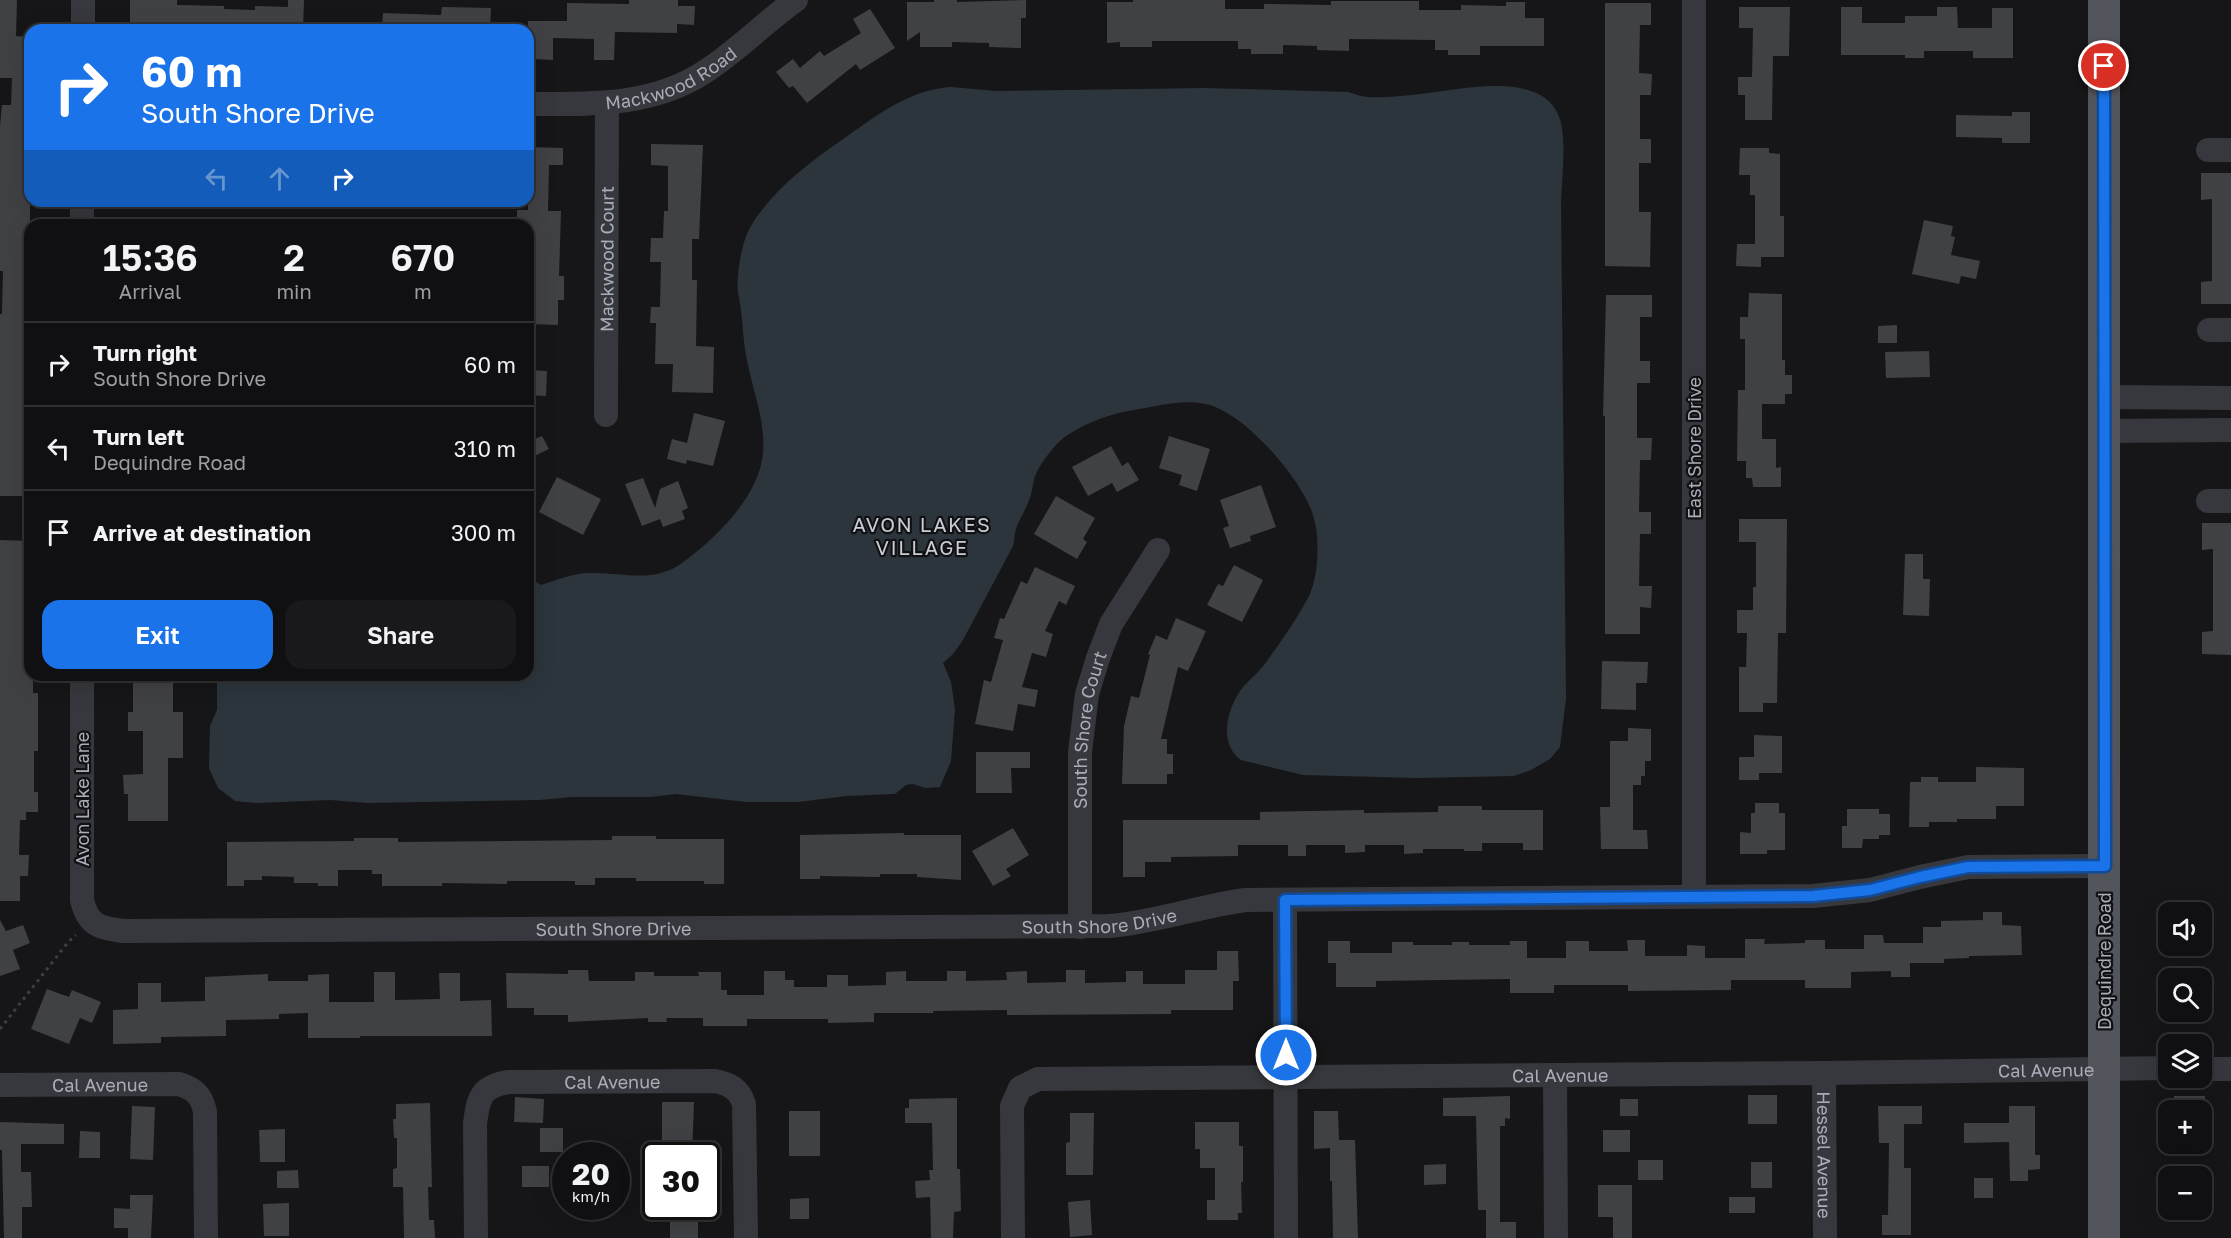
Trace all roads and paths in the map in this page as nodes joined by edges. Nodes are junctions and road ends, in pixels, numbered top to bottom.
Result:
1 (83, 0) edge
2 (796, 0) edge
3 (1694, 0) edge
4 (2104, 0) edge
5 (83, 24) edge
6 (534, 104) edge
7 (607, 104) junction
8 (2104, 397) junction
9 (2231, 398) edge
10 (606, 415) dead end
11 (2231, 430) edge
12 (2104, 431) junction
13 (1158, 550) dead end
14 (82, 681) edge
15 (2105, 866) junction
16 (1694, 896) junction
17 (1285, 900) junction
18 (91, 921) junction
19 (1080, 927) junction
20 (0, 1029) edge
21 (2158, 1068) edge
22 (2212, 1069) edge
23 (2231, 1069) edge
24 (2104, 1070) junction
25 (1824, 1073) junction
26 (1555, 1076) junction
27 (1286, 1077) junction
28 (0, 1085) edge
29 (206, 1238) edge
30 (476, 1238) edge
31 (746, 1238) edge
32 (1013, 1238) edge
33 (1286, 1238) edge
34 (1556, 1238) edge
35 (1825, 1238) edge
36 (2104, 1238) edge

1 - 5 street
2 - 7 street, Mackwood Road
3 - 16 street, East Shore Drive
4 - 8 main road, Dequindre Road
6 - 7 street, Mackwood Road
7 - 10 street, Mackwood Court
8 - 9 street
8 - 12 main road, Dequindre Road
11 - 12 street
12 - 15 main road, Dequindre Road
13 - 19 street, South Shore Court
14 - 18 street, Avon Lake Lane
15 - 16 street, South Shore Drive
15 - 24 main road, Dequindre Road
16 - 17 street, South Shore Drive
17 - 19 street, South Shore Drive
17 - 27 street
18 - 19 street, South Shore Drive
18 - 20 path
21 - 24 street, Cal Avenue
22 - 23 street
24 - 25 street, Cal Avenue
24 - 36 main road, Dequindre Road
25 - 26 street, Cal Avenue
25 - 35 street, Hessel Avenue
26 - 27 street, Cal Avenue
26 - 34 street
27 - 32 street, Cal Avenue
27 - 33 street
28 - 29 street, Cal Avenue
30 - 31 street, Cal Avenue

